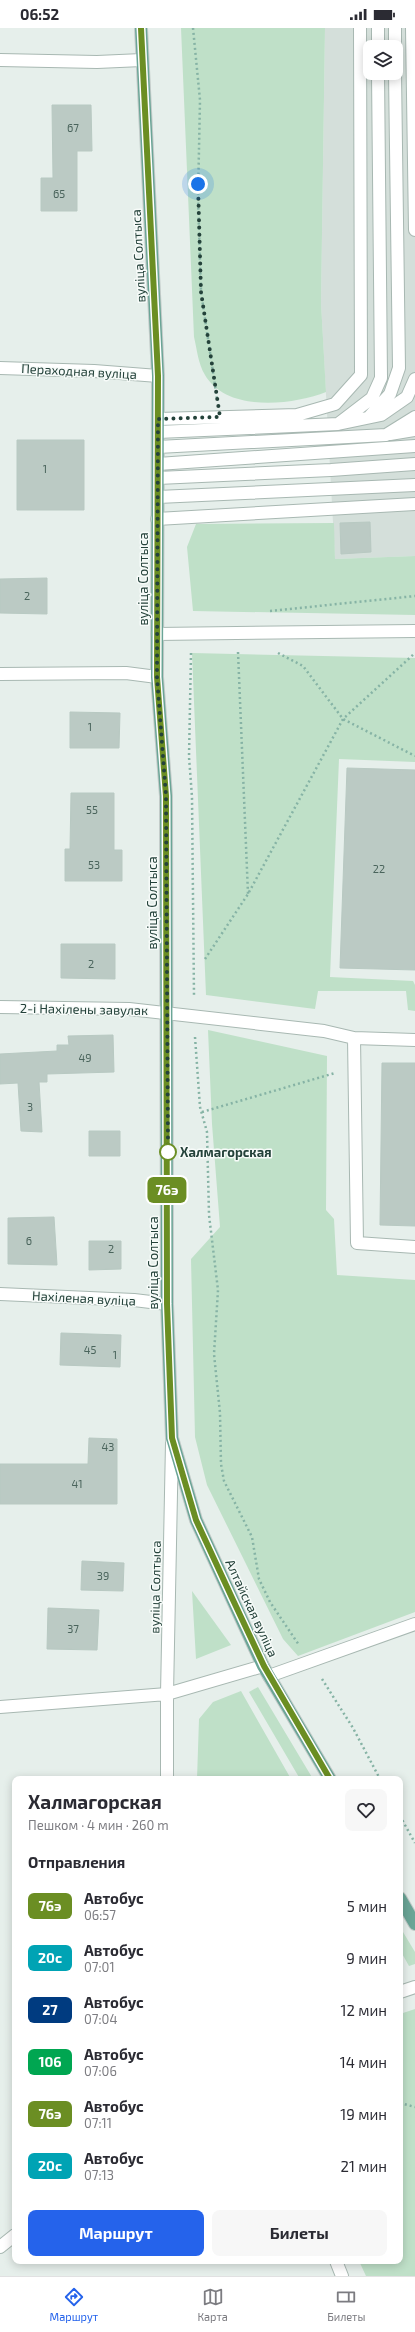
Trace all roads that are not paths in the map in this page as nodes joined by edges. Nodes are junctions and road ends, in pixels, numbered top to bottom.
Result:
1 (141, 28) edge
2 (360, 28) edge
3 (378, 28) edge
4 (395, 28) edge
5 (412, 28) edge
6 (378, 40) edge
7 (395, 40) edge
8 (0, 60) edge
9 (142, 60) junction
10 (378, 80) edge
11 (396, 80) edge
12 (415, 230) edge
13 (0, 368) edge
14 (158, 376) junction
15 (415, 379) edge
16 (369, 417) junction
17 (415, 417) edge
18 (158, 419) junction
19 (338, 424) junction
20 (415, 430) edge
21 (158, 432) junction
22 (386, 435) junction
23 (415, 446) edge
24 (158, 447) junction
25 (158, 464) junction
26 (415, 464) edge
27 (158, 478) junction
28 (415, 485) edge
29 (158, 497) junction
30 (415, 504) edge
31 (158, 519) junction
32 (415, 631) edge
33 (157, 634) junction
34 (0, 674) edge
35 (157, 677) junction
36 (0, 1007) edge
37 (168, 1012) junction
38 (354, 1038) junction
39 (415, 1040) edge
40 (415, 1247) edge
41 (0, 1294) edge
42 (167, 1304) junction
43 (172, 1438) junction
44 (415, 1624) edge
45 (266, 1671) junction
46 (167, 1694) junction
47 (0, 1707) edge
48 (168, 1776) edge
49 (328, 1776) edge
50 (403, 1903) edge
51 (415, 1924) edge
52 (415, 1987) edge
53 (403, 1991) edge
54 (12, 2237) edge
55 (0, 2247) edge
56 (337, 2264) edge
57 (342, 2276) edge

1 - 9 main road, вуліца Солтыса
2 - 18 street
3 - 6 street
4 - 7 street
5 - 12 street
8 - 9 street
9 - 14 main road, вуліца Солтыса
10 - 19 street
11 - 16 street
13 - 14 street, Пераходная вуліца
14 - 18 main road, вуліца Солтыса
15 - 16 street
16 - 19 street
17 - 22 street
18 - 21 main road, вуліца Солтыса
19 - 21 street
20 - 22 street
21 - 24 main road, вуліца Солтыса
22 - 24 street
23 - 25 street
24 - 25 main road, вуліца Солтыса
25 - 27 main road, вуліца Солтыса
26 - 27 street
27 - 29 main road, вуліца Солтыса
28 - 29 street
29 - 31 main road, вуліца Солтыса
30 - 31 street
31 - 33 main road, вуліца Солтыса
32 - 33 street
33 - 35 main road, вуліца Солтыса
34 - 35 street
35 - 37 main road, вуліца Солтыса
36 - 37 street, 2-і Нахілены завулак
37 - 38 street, 2-і Нахілены завулак
37 - 42 main road, вуліца Солтыса
38 - 39 street, 2-і Нахілены завулак
38 - 40 street
41 - 42 street, Нахіленая вуліца
42 - 43 main road, вуліца Солтыса
43 - 45 main road, Алтайская вуліца
43 - 46 street, вуліца Солтыса
44 - 45 street
45 - 46 street
45 - 49 main road, Алтайская вуліца
46 - 47 street
46 - 48 street, вуліца Солтыса
50 - 51 main road
52 - 53 street
54 - 55 street
56 - 57 street

